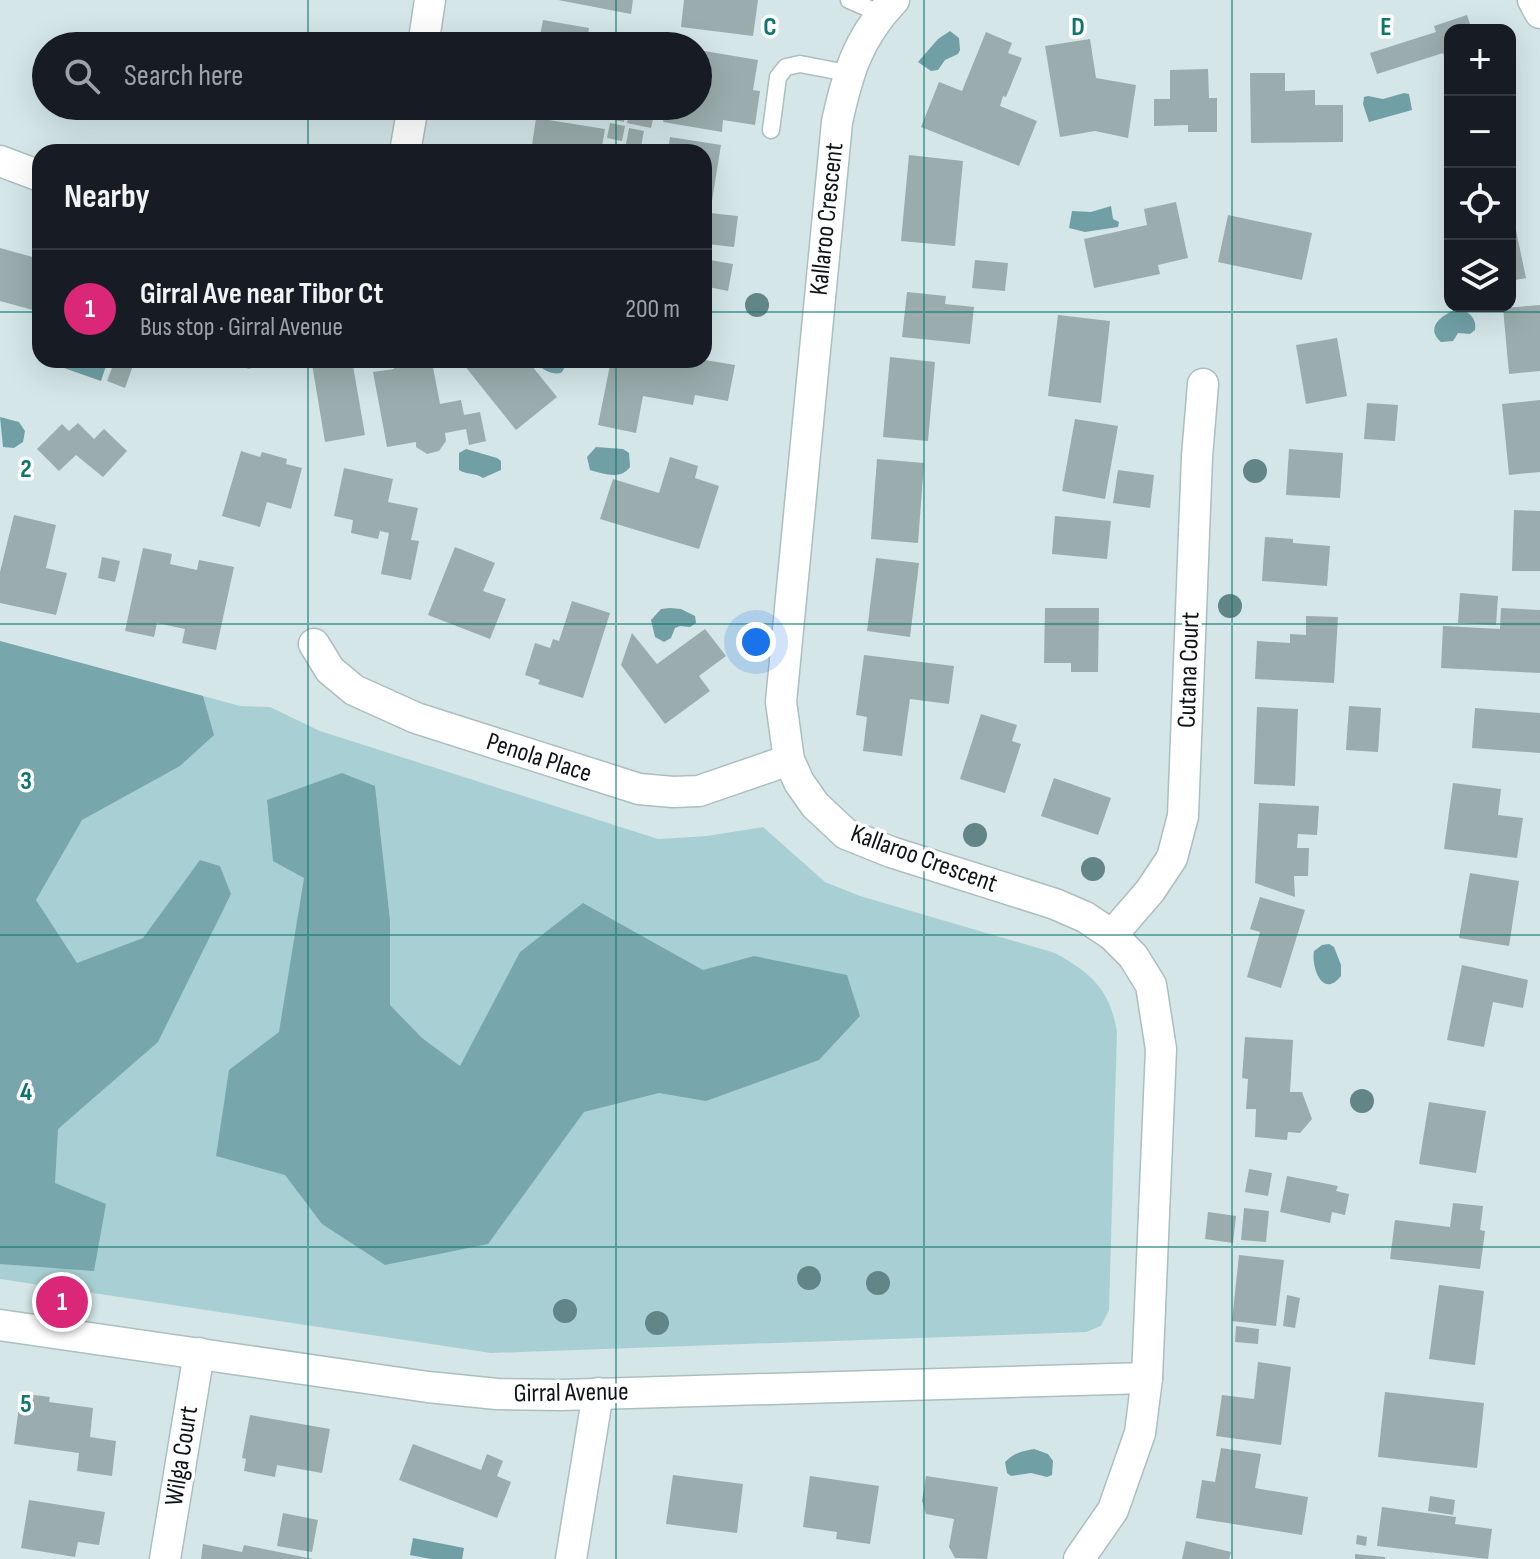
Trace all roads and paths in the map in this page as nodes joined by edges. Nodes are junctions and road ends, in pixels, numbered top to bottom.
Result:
1 (430, 0) edge
2 (849, 0) edge
3 (1533, 0) edge
4 (887, 7) edge
5 (1540, 13) edge
6 (425, 32) edge
7 (847, 73) junction
8 (411, 120) edge
9 (771, 130) dead end
10 (406, 144) edge
11 (0, 161) edge
12 (32, 173) edge
13 (1203, 384) dead end
14 (314, 644) dead end
15 (789, 760) junction
16 (1112, 935) junction
17 (0, 1325) edge
18 (199, 1353) junction
19 (1147, 1378) junction
20 (598, 1393) junction
21 (165, 1559) edge
22 (571, 1559) edge
23 (1079, 1559) edge

1 - 6 street
2 - 4 lane
3 - 5 street
4 - 7 street, Kallaroo Crescent
7 - 9 lane
7 - 15 street, Kallaroo Crescent
8 - 10 street
11 - 12 street
13 - 16 street, Cutana Court
14 - 15 street, Penola Place
15 - 16 street, Kallaroo Crescent
16 - 19 street, Kallaroo Crescent
17 - 18 street, Girral Avenue
18 - 20 street, Girral Avenue
18 - 21 street, Wilga Court
19 - 20 street, Girral Avenue
19 - 23 street, Kallaroo Crescent
20 - 22 street

